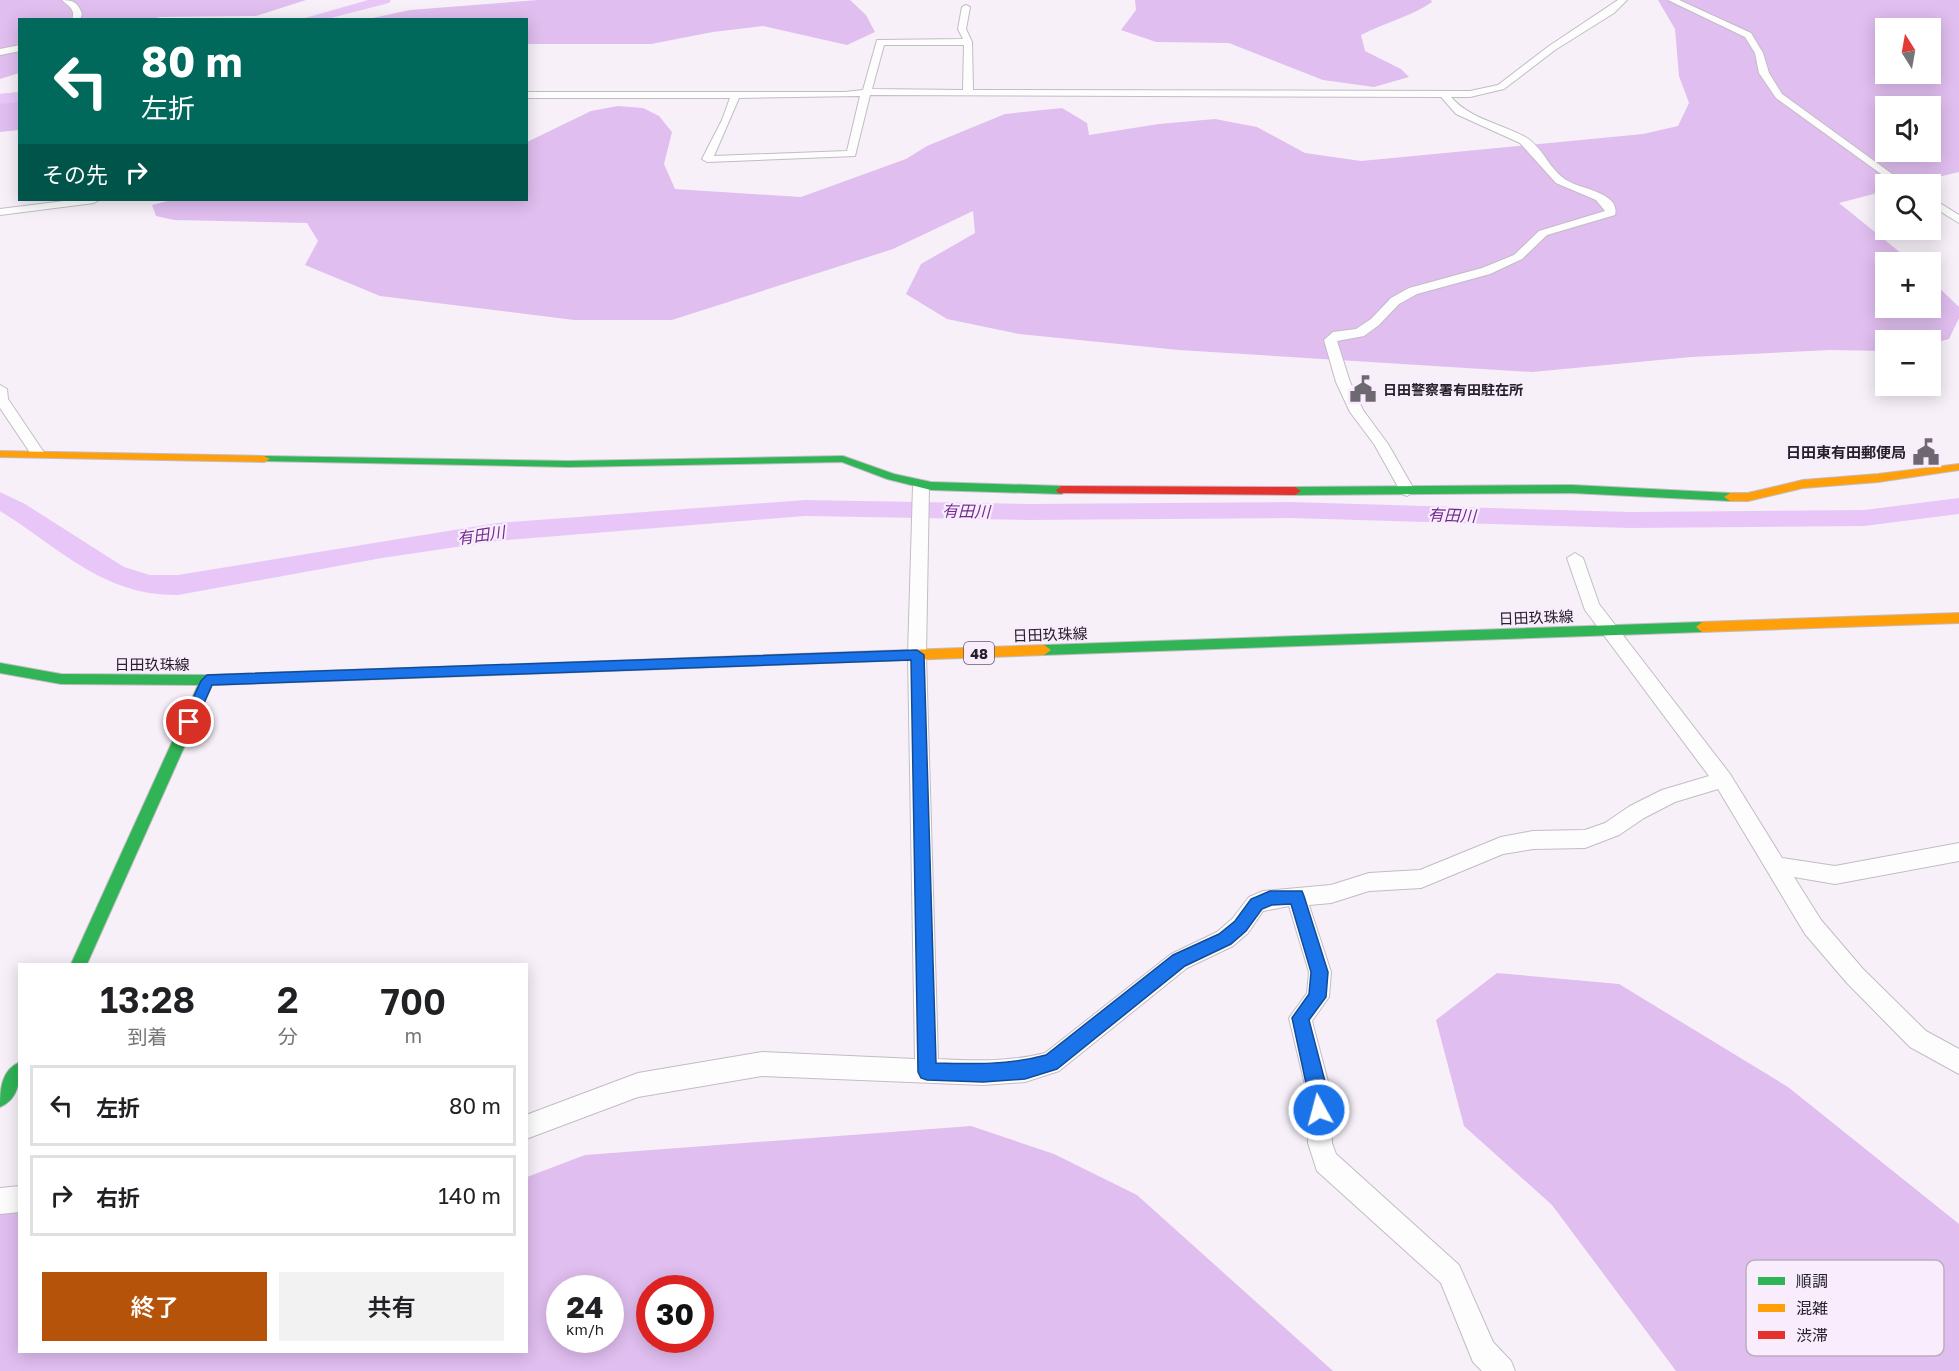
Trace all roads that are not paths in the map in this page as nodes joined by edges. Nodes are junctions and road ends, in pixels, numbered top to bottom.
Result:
1 (66, 0) edge
2 (1623, 0) edge
3 (1672, 0) edge
4 (966, 7) dead end
5 (77, 18) edge
6 (968, 42) junction
7 (18, 48) edge
8 (0, 52) edge
9 (867, 92) junction
10 (968, 92) junction
11 (736, 94) junction
12 (528, 95) edge
13 (1445, 95) junction
14 (1887, 174) edge
15 (86, 201) edge
16 (1941, 208) edge
17 (0, 212) edge
18 (1959, 220) edge
19 (0, 390) edge
20 (0, 454) edge
21 (32, 454) junction
22 (1959, 467) edge
23 (921, 486) junction
24 (1407, 491) junction
25 (1575, 558) dead end
26 (1959, 618) edge
27 (1608, 631) junction
28 (917, 655) junction
29 (0, 669) edge
30 (207, 681) junction
31 (1723, 780) junction
32 (1959, 852) edge
33 (1778, 866) junction
34 (1296, 896) junction
35 (79, 963) edge
36 (1959, 1062) edge
37 (927, 1072) junction
38 (18, 1074) edge
39 (0, 1098) edge
40 (528, 1126) edge
41 (18, 1199) edge
42 (0, 1201) edge
43 (1501, 1371) edge

1 - 5 street
2 - 13 street
3 - 14 street
4 - 6 street
6 - 9 street
6 - 10 street
7 - 8 street
9 - 10 street
9 - 11 street
9 - 11 street
10 - 13 street
11 - 12 street
13 - 24 street
15 - 17 street
16 - 18 street
19 - 21 street
20 - 21 street
21 - 23 street
22 - 24 street
23 - 24 street
23 - 28 street
25 - 27 street
26 - 27 street, 日田玖珠線 / 48
27 - 28 street, 日田玖珠線 / 48
27 - 31 street
28 - 30 street, 日田玖珠線 / 48
28 - 37 street
29 - 30 street, 日田玖珠線 / 48
30 - 35 street
31 - 33 street
31 - 34 street
32 - 33 street
33 - 36 street
34 - 37 street
34 - 43 street
37 - 40 street
38 - 39 street
41 - 42 street

